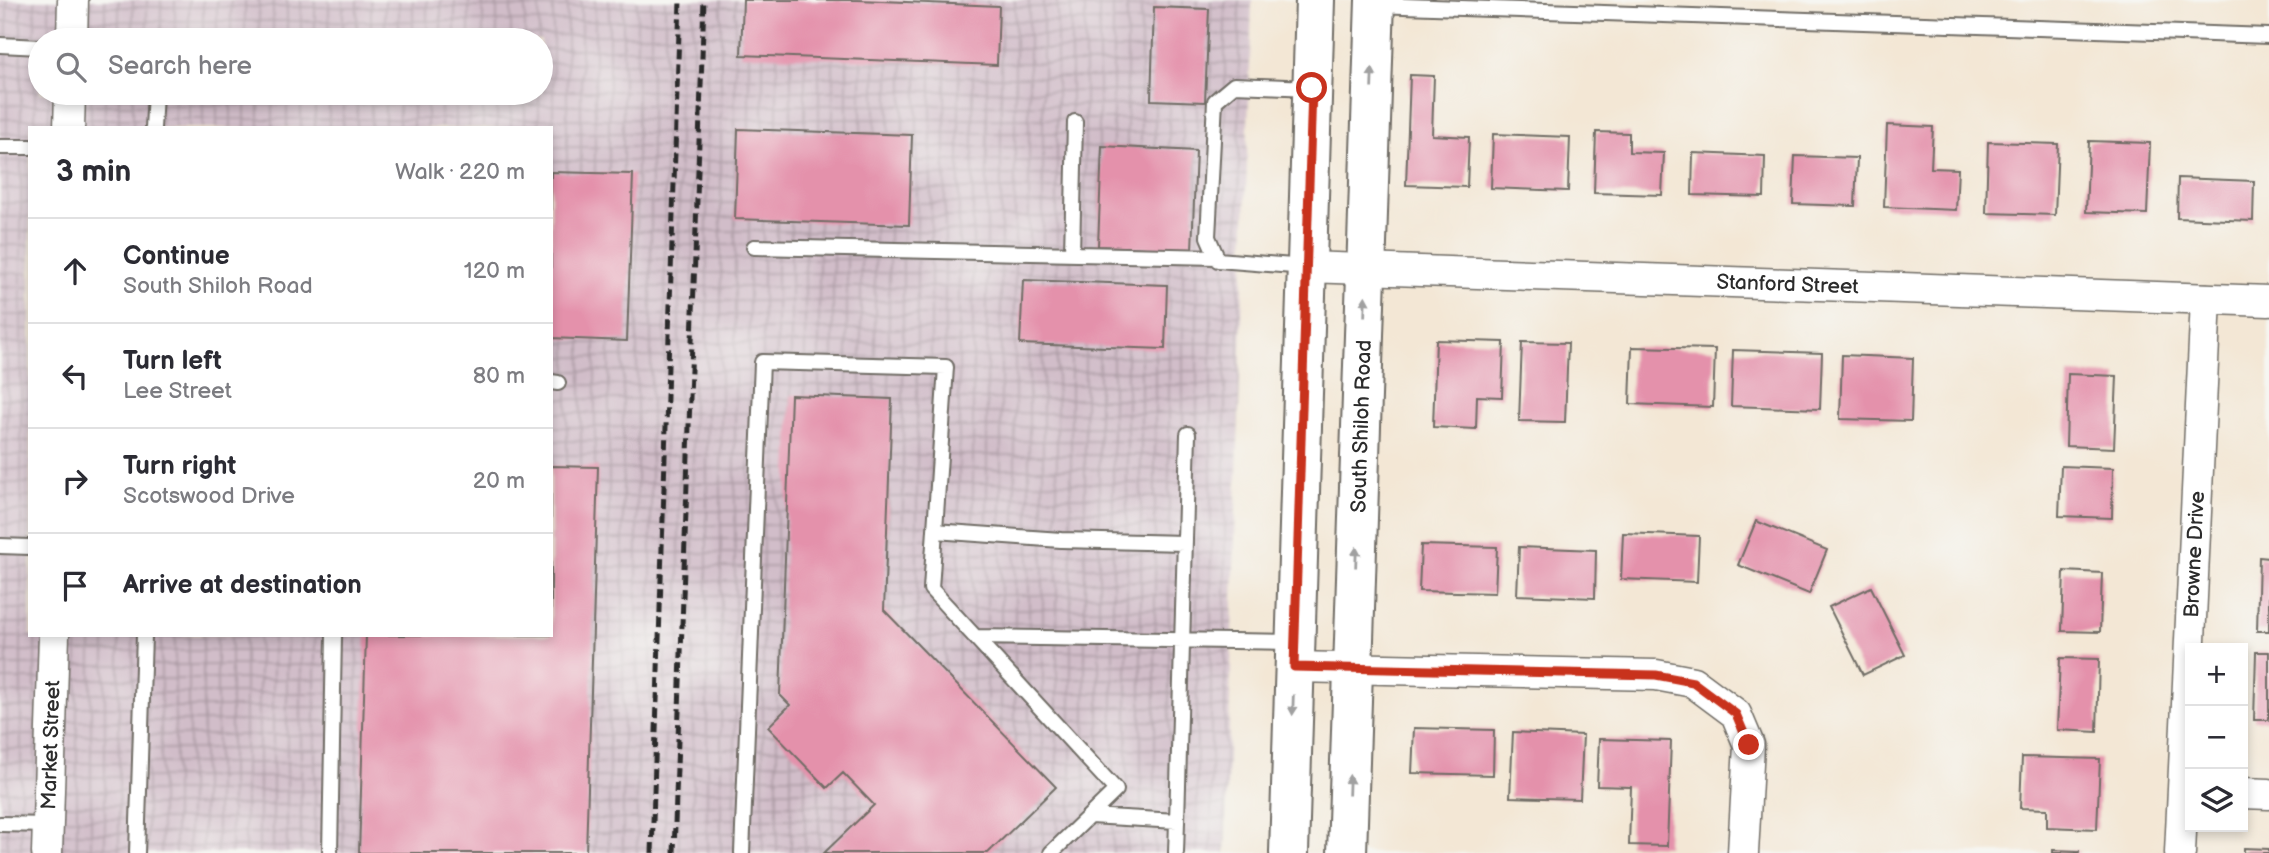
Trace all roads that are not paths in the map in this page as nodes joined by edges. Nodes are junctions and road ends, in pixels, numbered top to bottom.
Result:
1 (73, 0) edge
2 (1315, 0) edge
3 (1375, 2) edge
4 (72, 28) edge
5 (2269, 36) edge
6 (0, 45) edge
7 (28, 46) edge
8 (1312, 88) junction
9 (70, 105) edge
10 (154, 105) edge
11 (1075, 122) dead end
12 (69, 126) edge
13 (153, 126) edge
14 (0, 147) edge
15 (28, 147) edge
16 (754, 247) dead end
17 (1072, 254) junction
18 (1217, 257) junction
19 (1307, 267) junction
20 (1366, 269) junction
21 (2206, 299) junction
22 (2269, 301) edge
23 (1188, 434) dead end
24 (935, 531) junction
25 (1185, 543) junction
26 (0, 546) edge
27 (28, 547) edge
28 (54, 637) edge
29 (144, 637) edge
30 (334, 637) edge
31 (975, 637) junction
32 (1182, 642) junction
33 (1295, 655) junction
34 (1352, 667) junction
35 (2188, 769) edge
36 (2248, 793) edge
37 (2269, 794) edge
38 (2185, 809) edge
39 (1090, 816) junction
40 (1177, 821) junction
41 (0, 824) edge
42 (48, 839) edge
43 (137, 853) edge
44 (330, 853) edge
45 (742, 853) edge
46 (1051, 853) edge
47 (1176, 853) edge
48 (1289, 853) edge
49 (1347, 853) edge
50 (1743, 853) edge
51 (2180, 853) edge

1 - 4 street
2 - 8 main road
3 - 5 lane
20 -> 3 main road, South Shiloh Road
6 - 7 lane
8 - 18 lane
8 - 19 main road
9 - 12 street
10 - 13 lane
11 - 17 lane
14 - 15 lane
16 - 17 lane
17 - 18 lane
18 - 19 lane
19 - 20 street, Stanford Street
19 - 33 main road
20 - 21 street, Stanford Street
34 -> 20 main road, South Shiloh Road
21 - 22 street, Stanford Street
21 - 35 street, Browne Drive
23 - 25 lane
24 - 25 lane
24 - 31 lane
24 - 45 lane
25 - 32 lane
26 - 27 lane
28 - 42 street, Market Street
29 - 43 lane
30 - 44 lane
31 - 32 lane
31 - 39 lane
32 - 33 lane
32 - 40 lane
33 - 34 street
33 -> 48 main road
49 -> 34 main road, South Shiloh Road
34 - 50 street
36 - 37 street
38 - 51 street, Browne Drive
39 - 40 lane
39 - 46 lane
40 - 47 lane
41 - 42 lane

